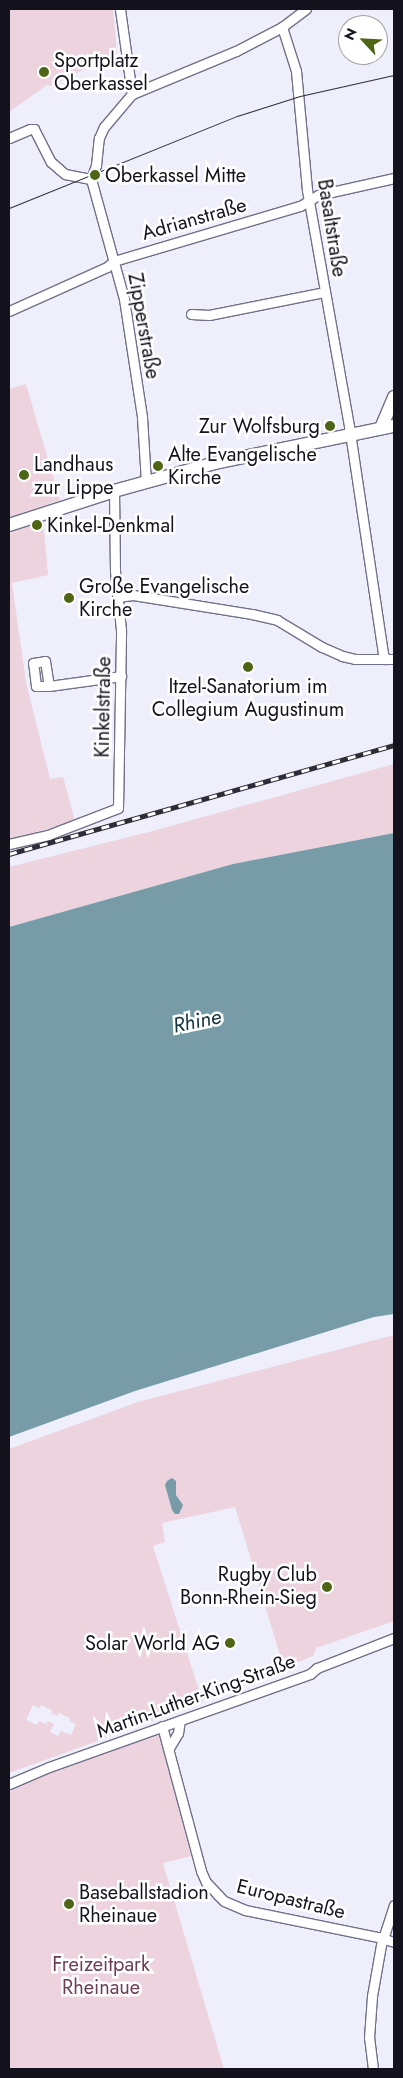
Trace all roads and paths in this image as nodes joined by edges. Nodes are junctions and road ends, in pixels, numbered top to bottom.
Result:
1 (120, 9) edge
2 (306, 9) edge
3 (282, 27) junction
4 (132, 94) junction
5 (9, 138) edge
6 (394, 178) edge
7 (91, 179) junction
8 (310, 200) junction
9 (114, 261) junction
10 (324, 292) junction
11 (9, 311) edge
12 (191, 314) dead end
13 (394, 397) edge
14 (388, 427) edge
15 (350, 435) junction
16 (146, 482) junction
17 (114, 491) junction
18 (9, 525) edge
19 (117, 597) junction
20 (390, 659) edge
21 (121, 676) junction
22 (49, 686) dead end
23 (9, 844) edge
24 (394, 1638) edge
25 (180, 1720) junction
26 (162, 1726) junction
27 (168, 1748) junction
28 (9, 1784) edge
29 (394, 1905) edge
30 (384, 1939) junction
31 (394, 1942) edge
32 (372, 2069) edge

1 - 4 street
2 - 3 street
3 - 4 street
3 - 8 street, Basaltstraße
4 - 7 street
5 - 7 street
6 - 8 street, Adrianstraße
7 - 9 street, Zipperstraße
8 - 9 street, Adrianstraße
8 - 10 street, Basaltstraße
9 - 11 street, Adrianstraße
9 - 16 street, Zipperstraße
10 - 12 street
10 - 15 street, Basaltstraße
13 - 14 main road
14 - 15 main road
15 - 16 main road
15 - 20 street, Basaltstraße
16 - 17 main road
17 - 18 main road
17 - 19 street, Kinkelstraße
19 - 20 street
19 - 21 street, Kinkelstraße
21 - 22 street
21 - 23 street, Kinkelstraße
24 - 25 street, Martin-Luther-King-Straße
25 - 26 street, Martin-Luther-King-Straße
25 - 27 street
26 - 27 street, Europastraße
26 - 28 street, Martin-Luther-King-Straße
27 - 30 street, Europastraße
29 - 30 street
30 - 31 street, Europastraße
30 - 32 street

